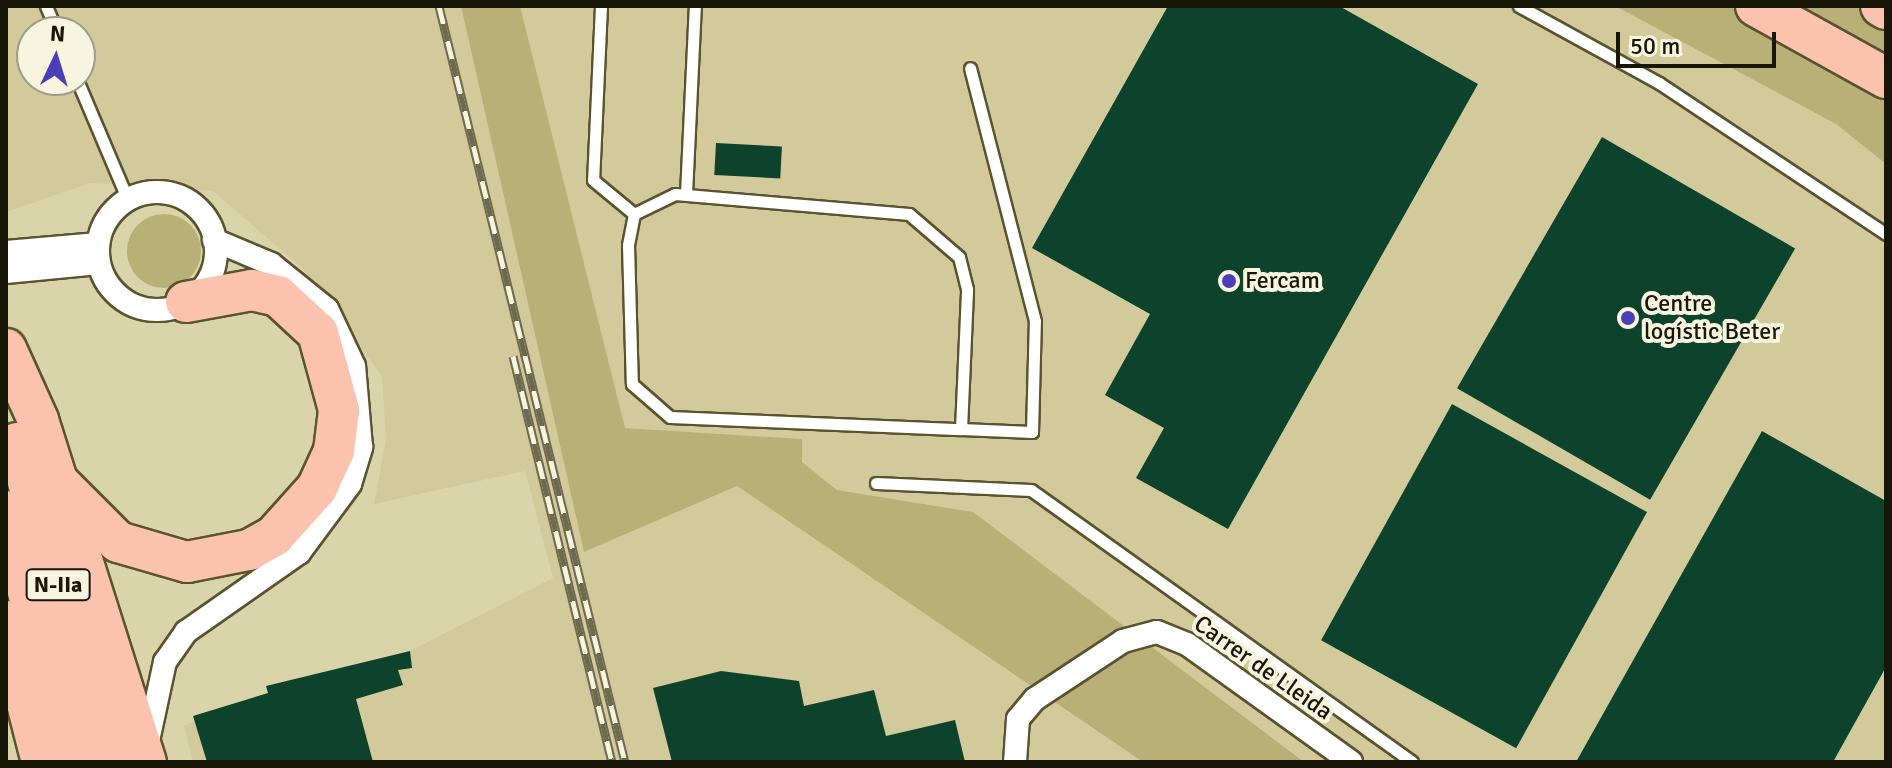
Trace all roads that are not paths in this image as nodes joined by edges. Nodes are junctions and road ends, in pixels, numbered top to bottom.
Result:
1 (601, 6) edge
2 (695, 6) edge
3 (1519, 6) edge
4 (1756, 6) edge
5 (1792, 6) edge
6 (970, 68) dead end
7 (1886, 69) edge
8 (1886, 78) edge
9 (84, 96) edge
10 (686, 194) junction
11 (128, 200) junction
12 (634, 214) junction
13 (1886, 234) edge
14 (214, 240) junction
15 (6, 252) edge
16 (99, 254) junction
17 (6, 272) edge
18 (186, 302) junction
19 (6, 349) edge
20 (6, 408) edge
21 (961, 429) junction
22 (59, 483) junction
23 (876, 483) dead end
24 (6, 511) edge
25 (6, 621) edge
26 (6, 705) edge
27 (28, 762) edge
28 (42, 762) edge
29 (74, 762) edge
30 (107, 762) edge
31 (147, 762) edge
32 (1015, 762) edge
33 (1351, 762) edge
34 (1412, 762) edge

1 - 12 lane
2 - 10 lane
3 - 13 lane
4 - 8 highway
5 - 7 highway
6 - 21 lane
9 - 11 lane
10 - 12 lane
10 - 21 lane
11 - 14 street
11 - 16 street
12 - 21 lane
14 - 18 street
14 - 31 street
15 - 16 street
16 - 17 street
16 - 18 street
18 - 22 highway
19 - 22 highway
20 - 30 highway, N-IIa
22 - 31 highway
23 - 34 lane
24 - 29 highway, N-IIa
25 - 28 highway
26 - 27 highway
32 - 33 street, Carrer de Lleida

